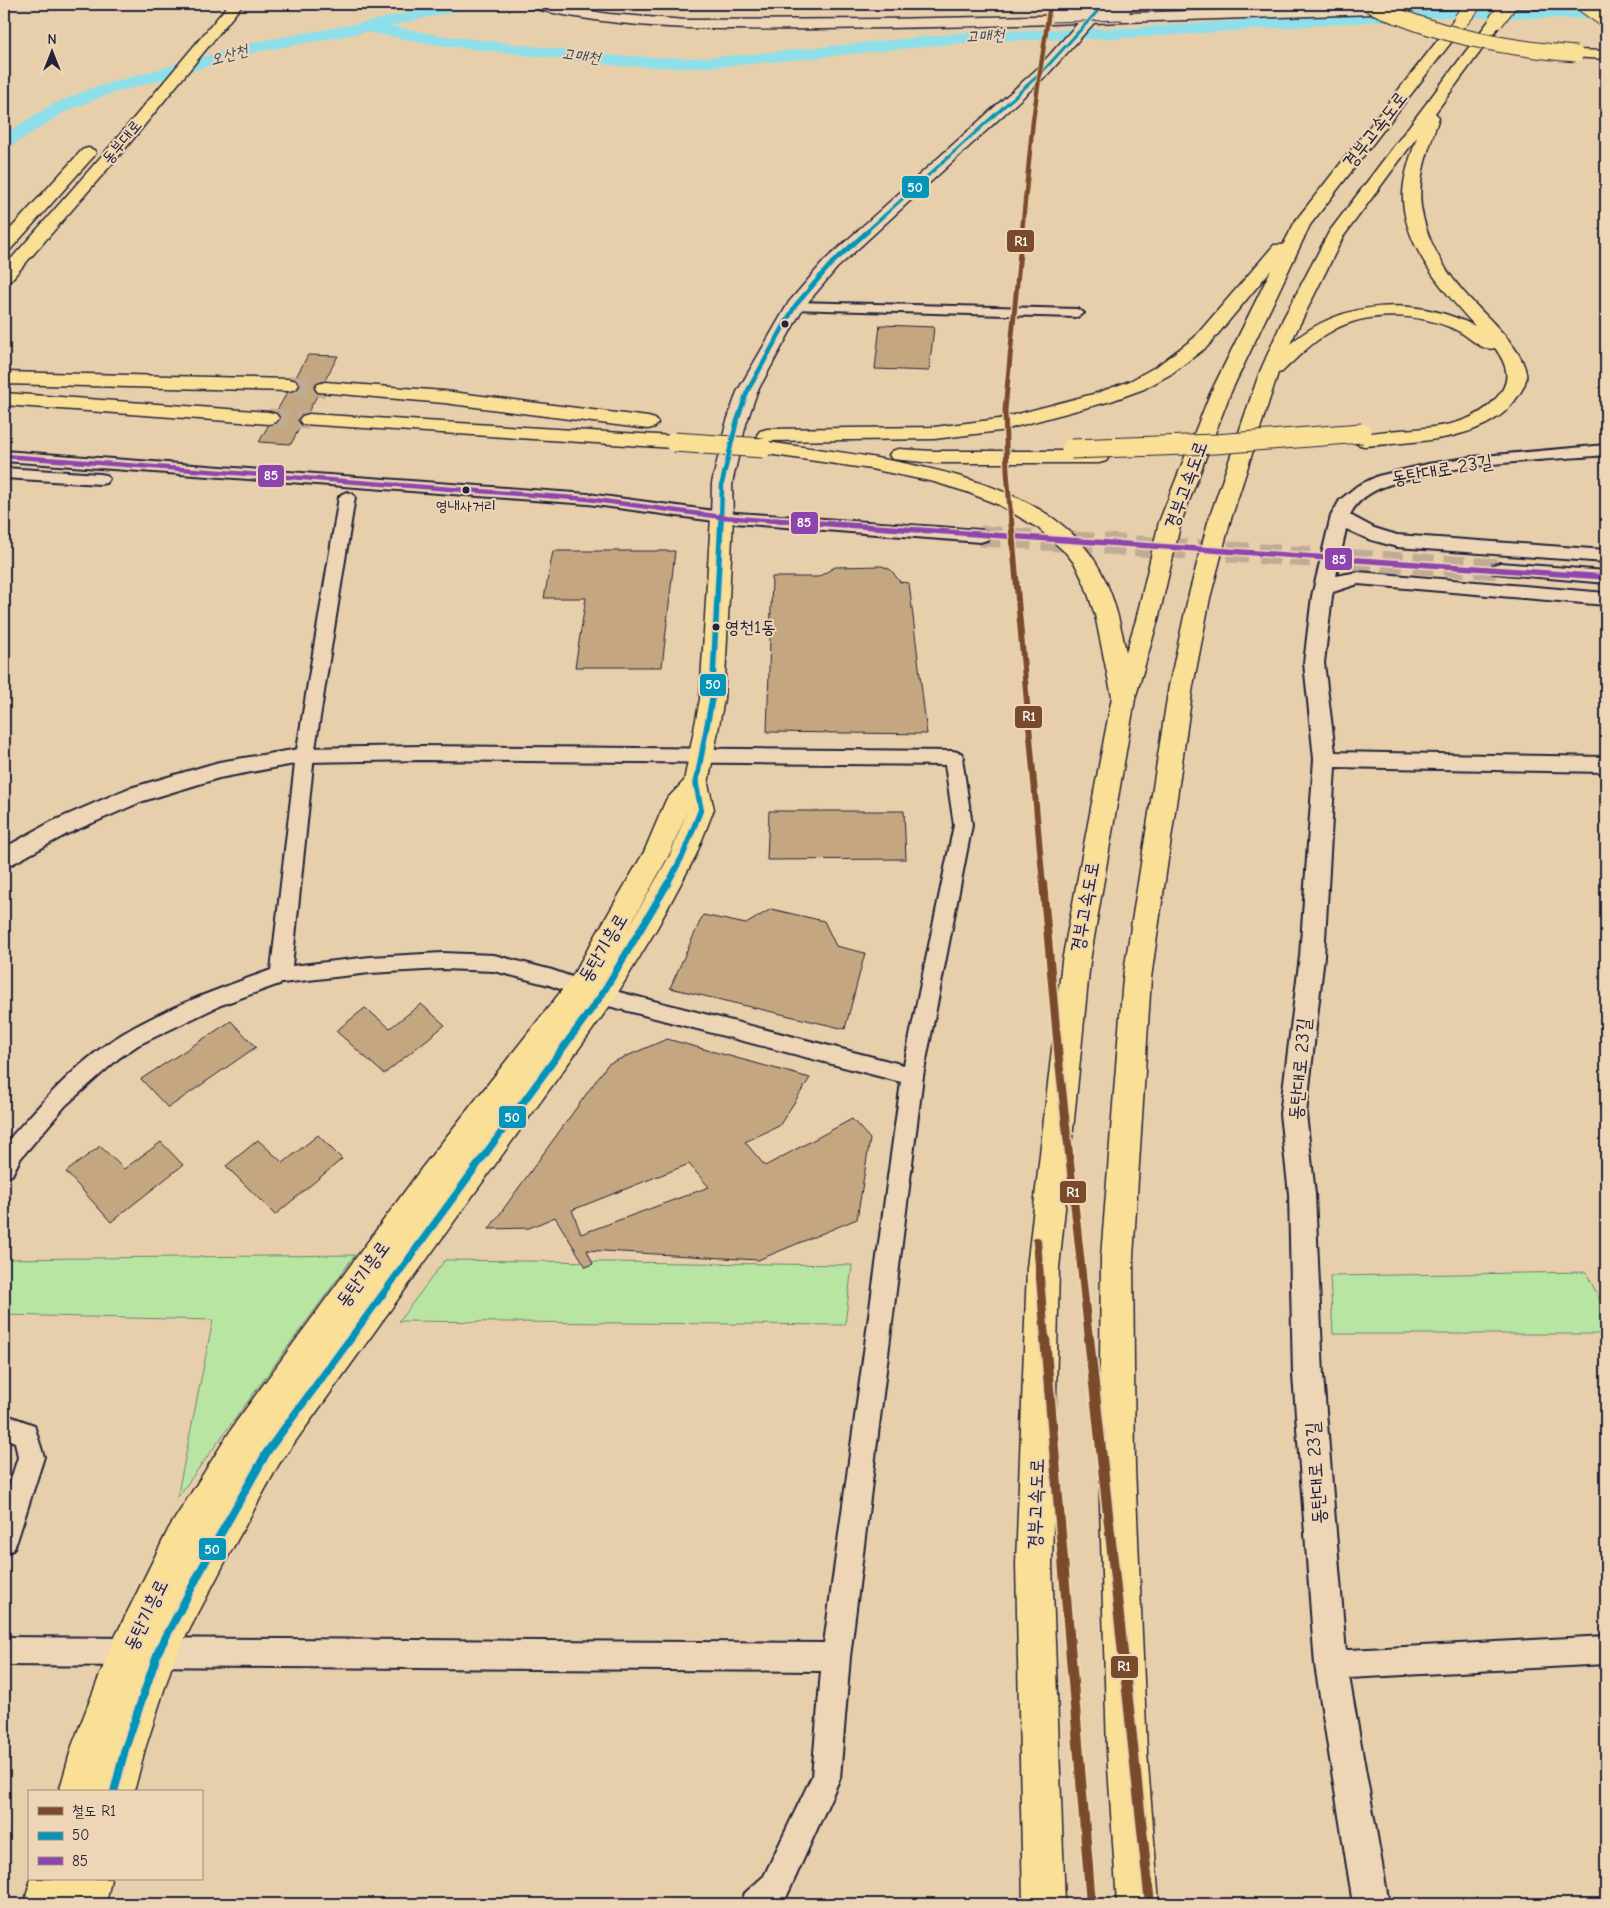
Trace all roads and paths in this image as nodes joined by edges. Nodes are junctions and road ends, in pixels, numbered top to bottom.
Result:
1 (236, 4) edge
2 (1104, 4) edge
3 (1373, 4) edge
4 (1474, 4) edge
5 (1510, 4) edge
6 (1583, 4) edge
7 (1598, 4) edge
8 (537, 5) edge
9 (1421, 5) edge
10 (1606, 8) edge
11 (1606, 20) edge
12 (1088, 21) junction
13 (720, 25) junction
14 (1606, 55) edge
15 (1435, 102) junction
16 (98, 142) dead end
17 (1302, 224) junction
18 (4, 246) edge
19 (4, 277) edge
20 (795, 306) junction
21 (1077, 313) dead end
22 (1268, 374) junction
23 (4, 378) edge
24 (289, 385) tunnel mouth
25 (325, 388) tunnel mouth
26 (4, 399) edge
27 (269, 418) tunnel mouth
28 (309, 420) tunnel mouth
29 (679, 435) junction
30 (1363, 436) junction
31 (765, 441) junction
32 (1606, 450) edge
33 (5, 470) edge
34 (347, 497) junction
35 (675, 512) junction
36 (1340, 516) junction
37 (722, 517) junction
38 (980, 536) tunnel mouth
39 (1606, 556) edge
40 (1500, 569) tunnel mouth
41 (1606, 577) edge
42 (1324, 588) junction
43 (1606, 599) edge
44 (1123, 699) junction
45 (305, 755) junction
46 (953, 758) joint
47 (1325, 759) junction
48 (1606, 764) edge
49 (699, 770) junction
50 (4, 858) edge
51 (281, 975) junction
52 (591, 992) junction
53 (912, 1076) junction
54 (4, 1168) edge
55 (4, 1426) edge
56 (4, 1541) edge
57 (1606, 1650) edge
58 (4, 1651) edge
59 (143, 1652) junction
60 (836, 1657) junction
61 (1331, 1665) junction
62 (79, 1790) edge
63 (115, 1790) edge
64 (52, 1880) edge
65 (91, 1880) edge
66 (45, 1904) edge
67 (85, 1904) edge
68 (756, 1904) edge
69 (1044, 1904) edge
70 (1138, 1904) edge
71 (1371, 1904) edge

1 - 19 main road, 동부대로
2 - 12 main road, 동탄기흥로
2 - 13 main road
3 - 9 main road
3 - 13 main road, bridge
3 - 14 main road, bridge
4 - 7 main road
4 - 9 main road
4 - 17 main road, 경부고속도로, bridge
5 - 15 main road, 경부고속도로, bridge
6 - 11 main road, bridge
7 - 10 main road
8 - 13 main road
9 - 12 main road
12 - 13 main road
12 - 20 main road, 동탄기흥로
15 - 22 main road, 경부고속도로
15 - 30 main road
16 - 18 main road, 동부대로
17 - 31 main road
17 - 44 main road, 경부고속도로
20 - 21 street
20 - 37 main road, 동탄기흥로
22 - 30 main road
22 - 70 main road, 경부고속도로
23 - 24 main road
25 - 29 main road
26 - 27 main road
28 - 29 main road
29 - 31 main road, bridge
30 - 31 main road, bridge
30 - 31 main road
31 - 44 main road
32 - 36 street, 동탄대로 23길
33 - 34 street
33 - 35 street
34 - 35 street
34 - 45 street
35 - 37 street
36 - 39 street
36 - 42 street, 동탄대로 23길
37 - 38 street
37 - 49 main road, 동탄기흥로
40 - 41 street
42 - 43 street
42 - 47 street, 동탄대로 23길
44 - 69 main road, 경부고속도로
45 - 49 street
45 - 50 street
45 - 51 street
46 - 49 street
46 - 53 street
47 - 48 street
47 - 61 street, 동탄대로 23길
49 - 52 main road, 동탄기흥로
51 - 52 street
51 - 54 street
52 - 53 street
52 - 59 main road, 동탄기흥로
53 - 60 street
55 - 56 street
57 - 61 street
58 - 59 street
59 - 60 street
59 - 62 main road, 동탄기흥로
59 - 63 main road, 동탄기흥로
60 - 68 street
61 - 71 street, 동탄대로 23길
64 - 66 main road
65 - 67 main road

